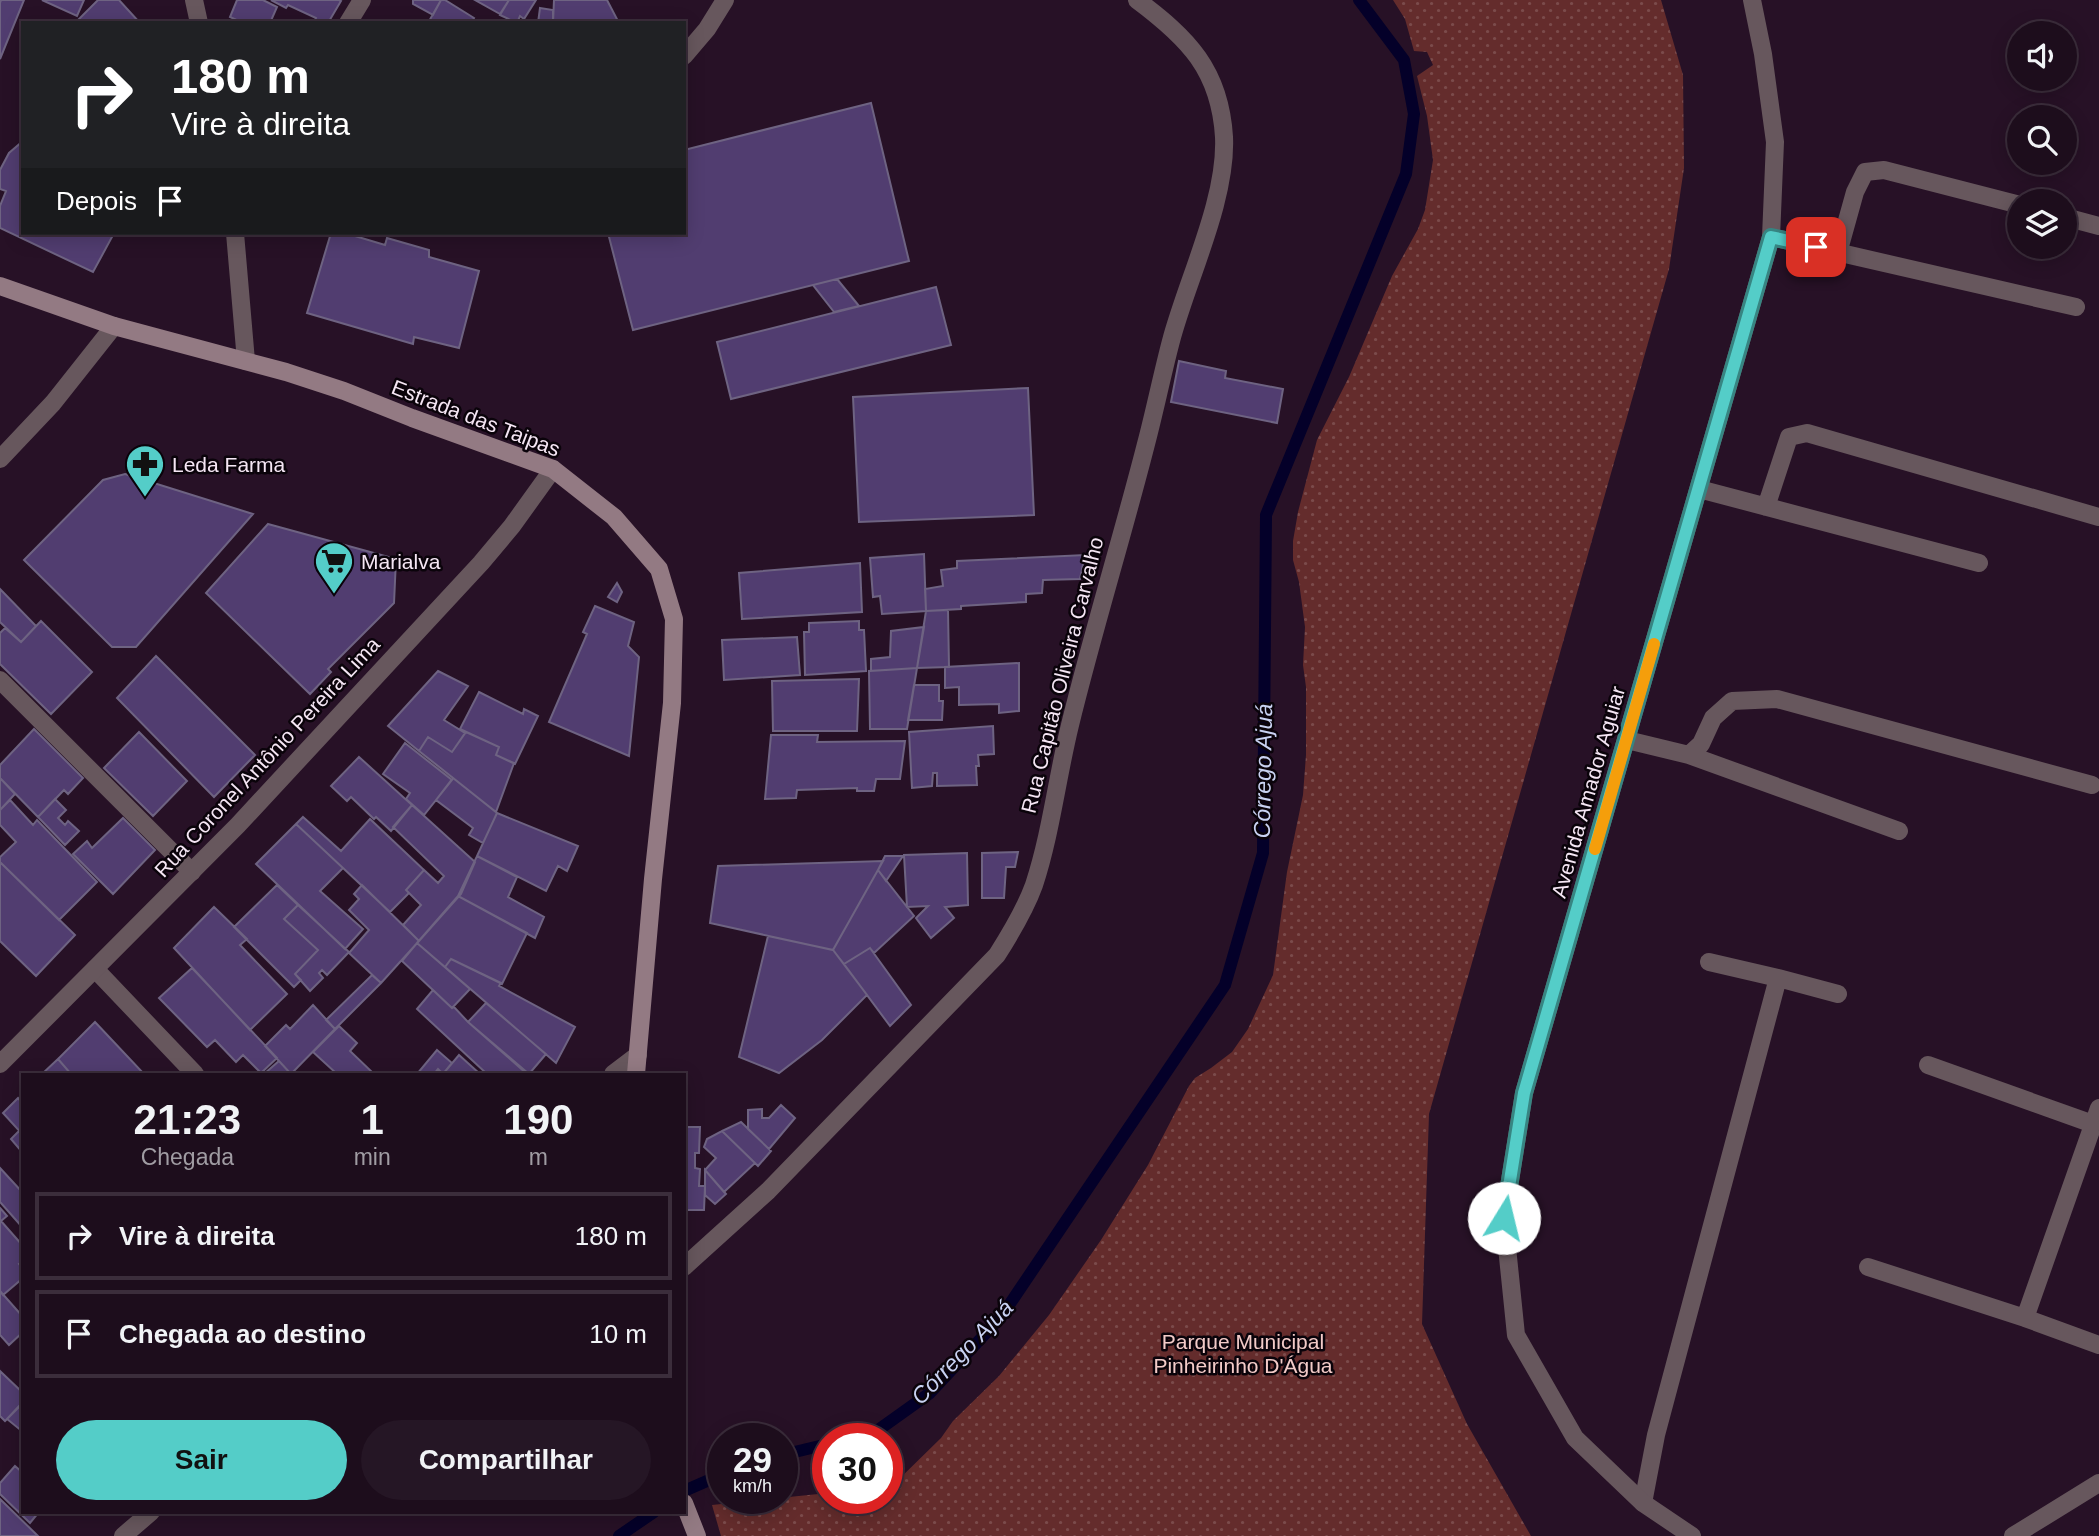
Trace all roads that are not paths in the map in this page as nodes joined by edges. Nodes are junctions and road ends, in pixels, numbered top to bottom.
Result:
1 (194, 0) edge
2 (362, 0) edge
3 (725, 0) edge
4 (1138, 0) edge
5 (1752, 0) edge
6 (199, 21) edge
7 (349, 21) edge
8 (686, 54) edge
9 (2007, 202) edge
10 (2077, 220) edge
11 (2099, 226) edge
12 (235, 235) edge
13 (1771, 237) junction
14 (1838, 253) junction
15 (0, 286) edge
16 (2076, 307) dead end
17 (114, 326) junction
18 (246, 361) junction
19 (0, 459) edge
20 (553, 469) junction
21 (1699, 489) junction
22 (1766, 507) junction
23 (2099, 517) edge
24 (1979, 563) dead end
25 (0, 680) edge
26 (1627, 740) junction
27 (1689, 755) junction
28 (2092, 785) dead end
29 (1899, 831) dead end
30 (192, 872) junction
31 (1709, 962) dead end
32 (95, 969) junction
33 (1778, 978) junction
34 (1838, 994) dead end
35 (638, 1055) junction
36 (0, 1064) edge
37 (1928, 1065) dead end
38 (194, 1073) edge
39 (614, 1073) edge
40 (636, 1073) edge
41 (2096, 1116) edge
42 (686, 1266) edge
43 (1868, 1267) dead end
44 (2025, 1318) junction
45 (2099, 1345) edge
46 (2099, 1483) edge
47 (1643, 1503) junction
48 (686, 1508) edge
49 (149, 1514) edge
50 (694, 1530) edge
51 (122, 1536) edge
52 (1692, 1536) edge
53 (2012, 1536) edge

1 - 6 street
2 - 7 street
3 - 8 street
4 - 42 street, Rua Capitão Oliveira Carvalho
5 - 13 street, Avenida Amador Aguiar
9 - 14 street
10 - 11 street
12 - 18 street
13 - 14 street
13 - 21 street, Avenida Amador Aguiar
14 - 16 street
15 - 17 main road, Estrada das Taipas
17 - 18 main road, Estrada das Taipas
17 - 19 street
18 - 20 main road, Estrada das Taipas
20 - 30 street, Rua Coronel Antônio Pereira Lima
20 - 35 main road, Estrada das Taipas
21 - 22 street
21 - 26 street, Avenida Amador Aguiar
22 - 23 street
22 - 24 street
25 - 30 street
26 - 27 street
26 - 47 street, Avenida Amador Aguiar
27 - 28 street
27 - 29 street
30 - 32 street, Rua Coronel Antônio Pereira Lima
31 - 33 street
32 - 36 street, Rua Coronel Antônio Pereira Lima
32 - 38 street
33 - 34 street
33 - 47 street
35 - 39 street
35 - 40 main road, Estrada das Taipas
37 - 41 street
41 - 44 street
43 - 44 street
44 - 45 street
46 - 53 street
47 - 52 street, Avenida Amador Aguiar
48 - 50 main road
49 - 51 street

